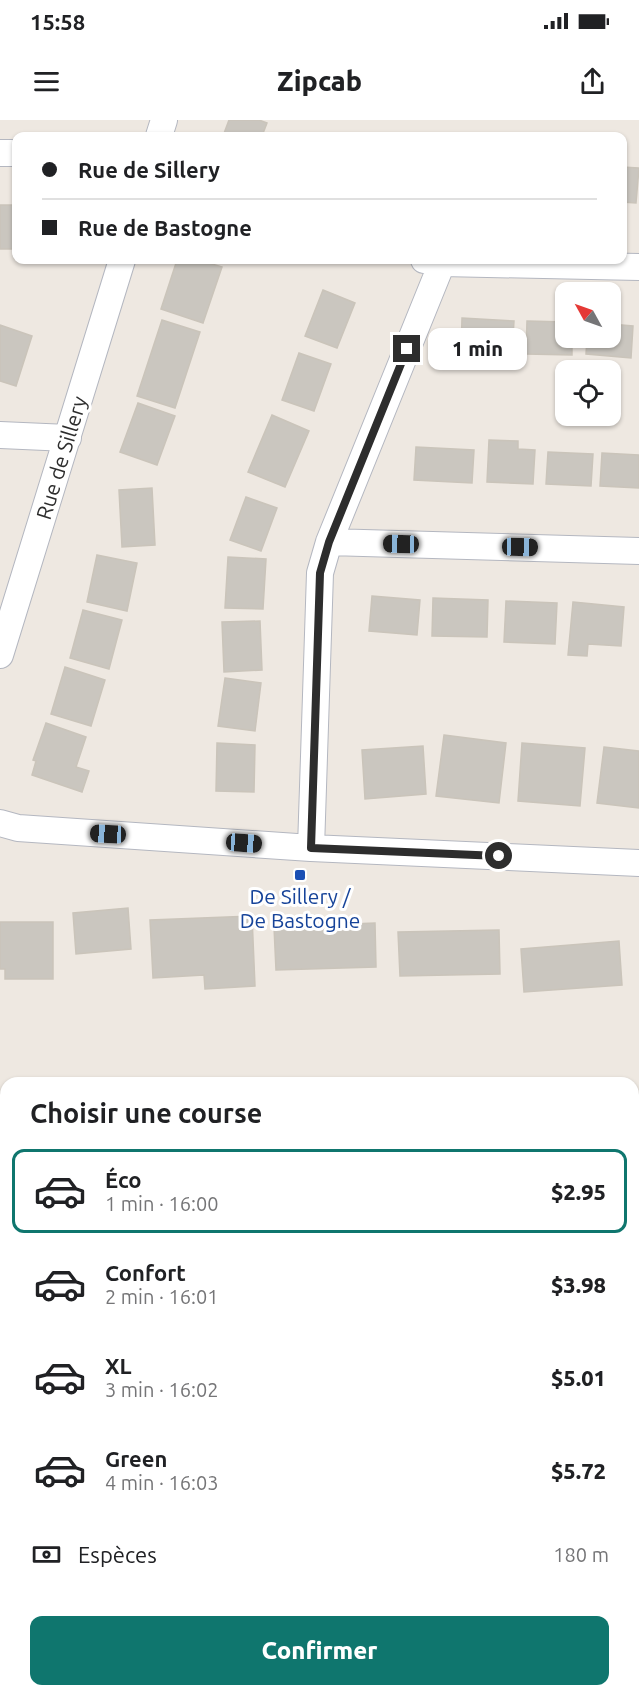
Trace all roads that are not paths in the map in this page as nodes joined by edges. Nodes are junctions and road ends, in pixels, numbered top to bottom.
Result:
1 (121, 264) edge
2 (432, 264) edge
3 (536, 264) edge
4 (639, 267) edge
5 (0, 435) edge
6 (68, 438) junction
7 (329, 542) junction
8 (639, 551) edge
9 (0, 655) edge
10 (0, 823) edge
11 (311, 848) junction
12 (639, 863) edge

1 - 6 street, Rue de Sillery
2 - 7 street
3 - 4 street
5 - 6 street
6 - 9 street, Rue de Sillery
7 - 8 street
7 - 11 street
10 - 11 street
11 - 12 street

